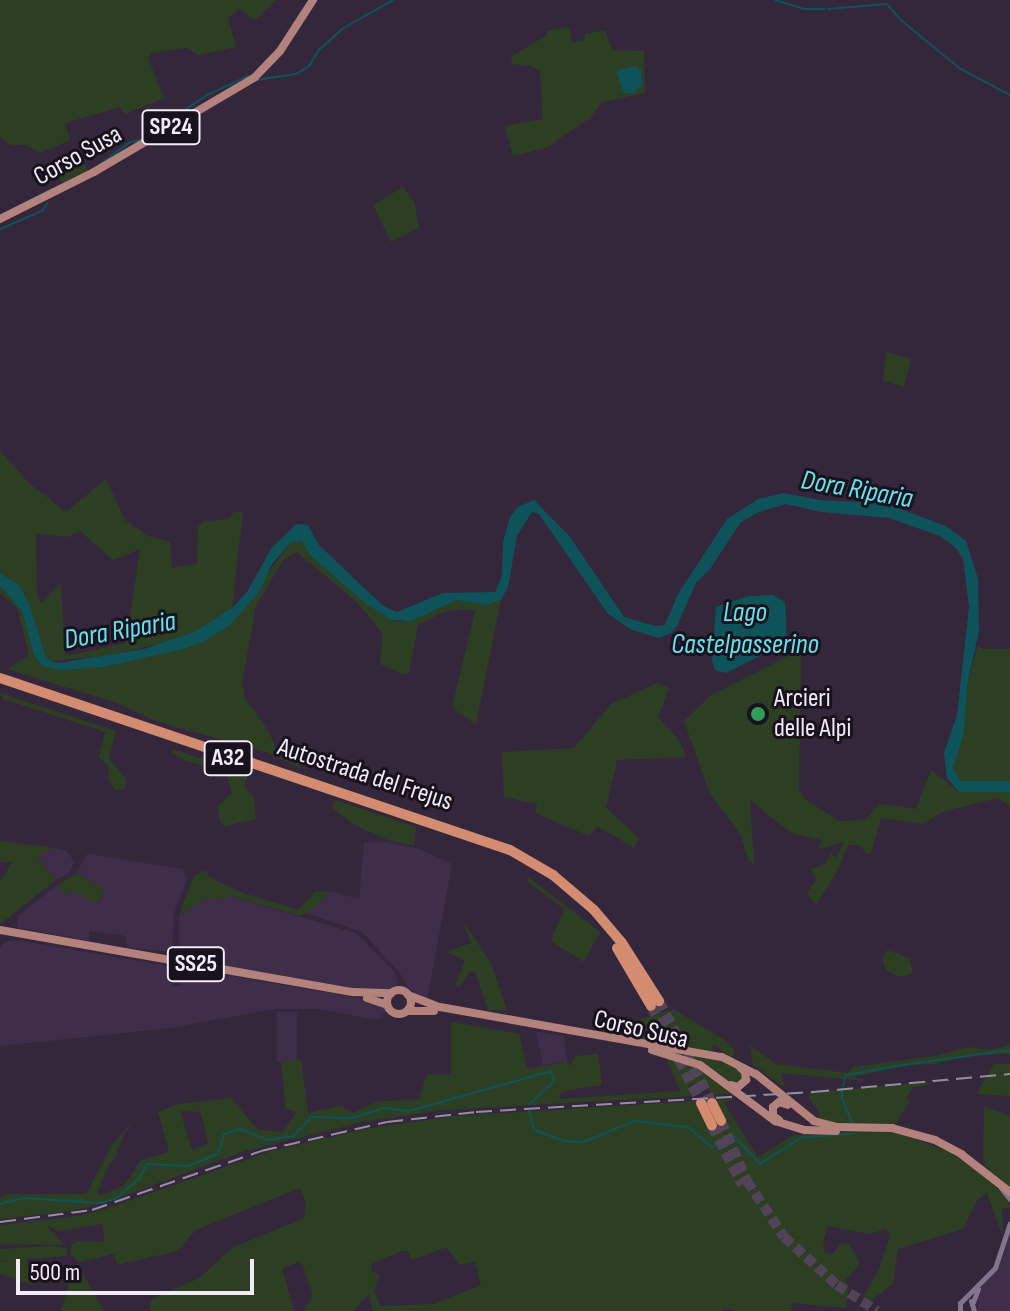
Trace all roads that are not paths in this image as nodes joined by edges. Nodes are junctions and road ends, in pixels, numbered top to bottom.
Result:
1 (313, 0) edge
2 (0, 219) edge
3 (0, 680) edge
4 (0, 932) edge
5 (391, 993) junction
6 (408, 995) junction
7 (655, 1004) tunnel mouth
8 (387, 1005) junction
9 (431, 1008) junction
10 (407, 1011) junction
11 (728, 1059) junction
12 (711, 1072) junction
13 (706, 1103) tunnel mouth
14 (808, 1118) junction
15 (717, 1123) tunnel mouth
16 (872, 1127) junction
17 (797, 1128) junction
18 (999, 1183) junction
19 (1010, 1192) edge
20 (1010, 1199) edge
21 (1010, 1226) edge
22 (980, 1284) junction
23 (966, 1299) junction
24 (974, 1309) edge
25 (959, 1311) edge

1 - 2 main road, Corso Susa / SP24
3 - 7 highway, Autostrada del Frejus / A32
4 - 5 main road, SS25
4 - 8 main road, SS25
5 - 6 main road, SS25
5 - 8 main road
6 - 9 main road, SS25
6 - 10 main road
8 - 10 main road, SS25
9 - 10 main road, SS25
9 - 11 main road, Corso Susa / SS25
9 - 12 main road, Corso Susa / SS25
11 - 12 main road
11 - 14 main road, Corso Susa / SS25
12 - 17 main road, Corso Susa / SS25
13 - 15 highway
14 - 16 main road, Corso Susa / SS25
14 - 17 main road
16 - 17 main road, Corso Susa / SS25
16 - 18 main road, Corso Susa / SS25
18 - 19 main road, Corso Susa / SS25
18 - 20 street
21 - 22 street
22 - 23 street
22 - 24 street
23 - 24 street
23 - 25 street

